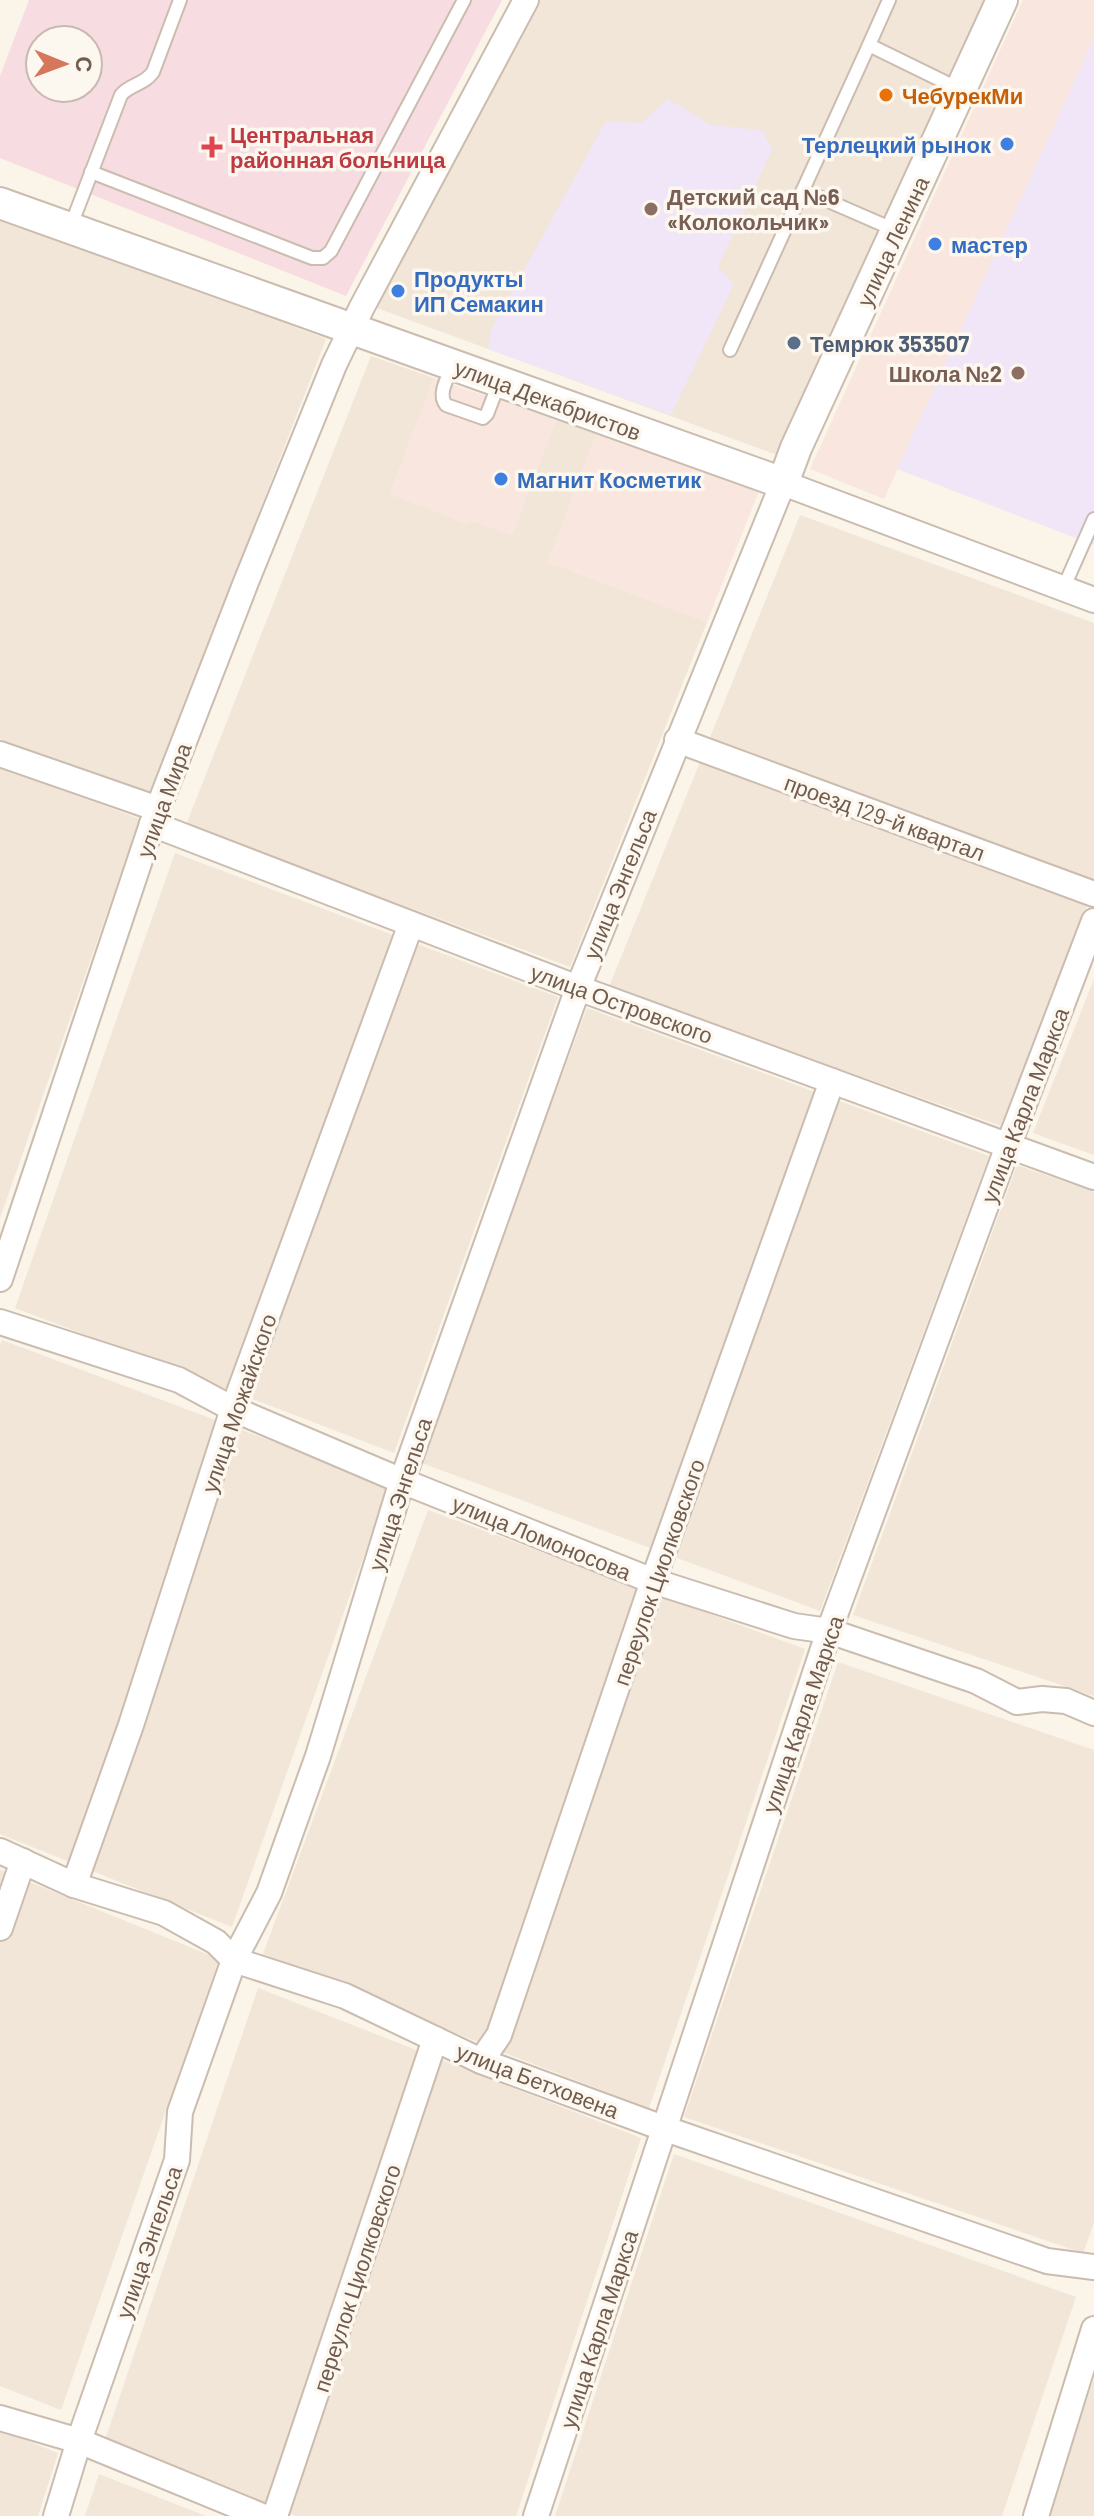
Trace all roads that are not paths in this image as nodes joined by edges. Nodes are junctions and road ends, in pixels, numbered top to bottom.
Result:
1 (180, 0) edge
2 (464, 0) edge
3 (526, 0) edge
4 (889, 0) edge
5 (1002, 0) edge
6 (869, 45) junction
7 (961, 90) junction
8 (91, 172) junction
9 (803, 190) junction
10 (0, 203) edge
11 (70, 228) junction
12 (896, 230) junction
13 (351, 329) junction
14 (730, 350) dead end
15 (453, 366) junction
16 (499, 382) junction
17 (783, 483) junction
18 (1094, 519) edge
19 (1063, 589) junction
20 (1094, 600) edge
21 (677, 740) junction
22 (0, 754) edge
23 (155, 817) junction
24 (1094, 894) edge
25 (1094, 921) edge
26 (411, 924) junction
27 (578, 988) junction
28 (832, 1081) junction
29 (1008, 1146) junction
30 (1094, 1177) edge
31 (0, 1279) edge
32 (0, 1322) edge
33 (233, 1409) junction
34 (402, 1481) junction
35 (653, 1581) junction
36 (829, 1631) junction
37 (1034, 1700) junction
38 (1094, 1713) edge
39 (1094, 1724) edge
40 (0, 1851) edge
41 (23, 1861) junction
42 (74, 1885) junction
43 (0, 1928) edge
44 (234, 1960) junction
45 (435, 2039) junction
46 (481, 2061) junction
47 (663, 2128) junction
48 (1094, 2267) edge
49 (1094, 2329) edge
50 (0, 2418) edge
51 (79, 2441) junction
52 (56, 2516) edge
53 (262, 2516) edge
54 (275, 2516) edge
55 (536, 2516) edge
56 (1036, 2516) edge

1 - 8 lane
2 - 8 lane
3 - 13 street, улица Мира
4 - 6 lane
5 - 7 street, улица Ленина
6 - 7 lane
6 - 9 lane
7 - 12 street, улица Ленина
8 - 11 lane
9 - 12 lane
9 - 14 lane
10 - 11 street, улица Декабристов
11 - 13 street, улица Декабристов
12 - 17 street, улица Ленина
13 - 15 street, улица Декабристов
13 - 23 street, улица Мира
15 - 16 street, улица Декабристов
15 - 16 lane
16 - 17 street, улица Декабристов
17 - 19 street, улица Декабристов
17 - 21 street, улица Энгельса
18 - 19 lane
19 - 20 street, улица Декабристов
21 - 24 street, проезд 129-й квартал
21 - 27 street, улица Энгельса
22 - 23 street, улица Островского
23 - 26 street, улица Островского
23 - 31 street, улица Мира
25 - 29 street, улица Карла Маркса
26 - 27 street, улица Островского
26 - 33 street, улица Можайского
27 - 28 street, улица Островского
27 - 34 street, улица Энгельса
28 - 29 street, улица Островского
28 - 35 street, переулок Циолковского
29 - 30 street, улица Островского
29 - 36 street, улица Карла Маркса
32 - 33 street, улица Ломоносова
33 - 34 street, улица Ломоносова
33 - 42 street, улица Можайского
34 - 35 street, улица Ломоносова
34 - 44 street, улица Энгельса
35 - 36 street, улица Ломоносова
35 - 46 street, переулок Циолковского
36 - 37 street, улица Ломоносова
36 - 47 street, улица Карла Маркса
37 - 38 street, улица Ломоносова
37 - 39 street
40 - 41 street, улица Бетховена
41 - 42 street, улица Бетховена
41 - 43 street
42 - 44 street, улица Бетховена
44 - 45 street, улица Бетховена
44 - 51 street, улица Энгельса
45 - 46 street, улица Бетховена
45 - 54 street, переулок Циолковского
46 - 47 street, улица Бетховена
47 - 48 street, улица Бетховена
47 - 55 street, улица Карла Маркса
49 - 56 street
50 - 51 street
51 - 52 street, улица Энгельса
51 - 53 street

